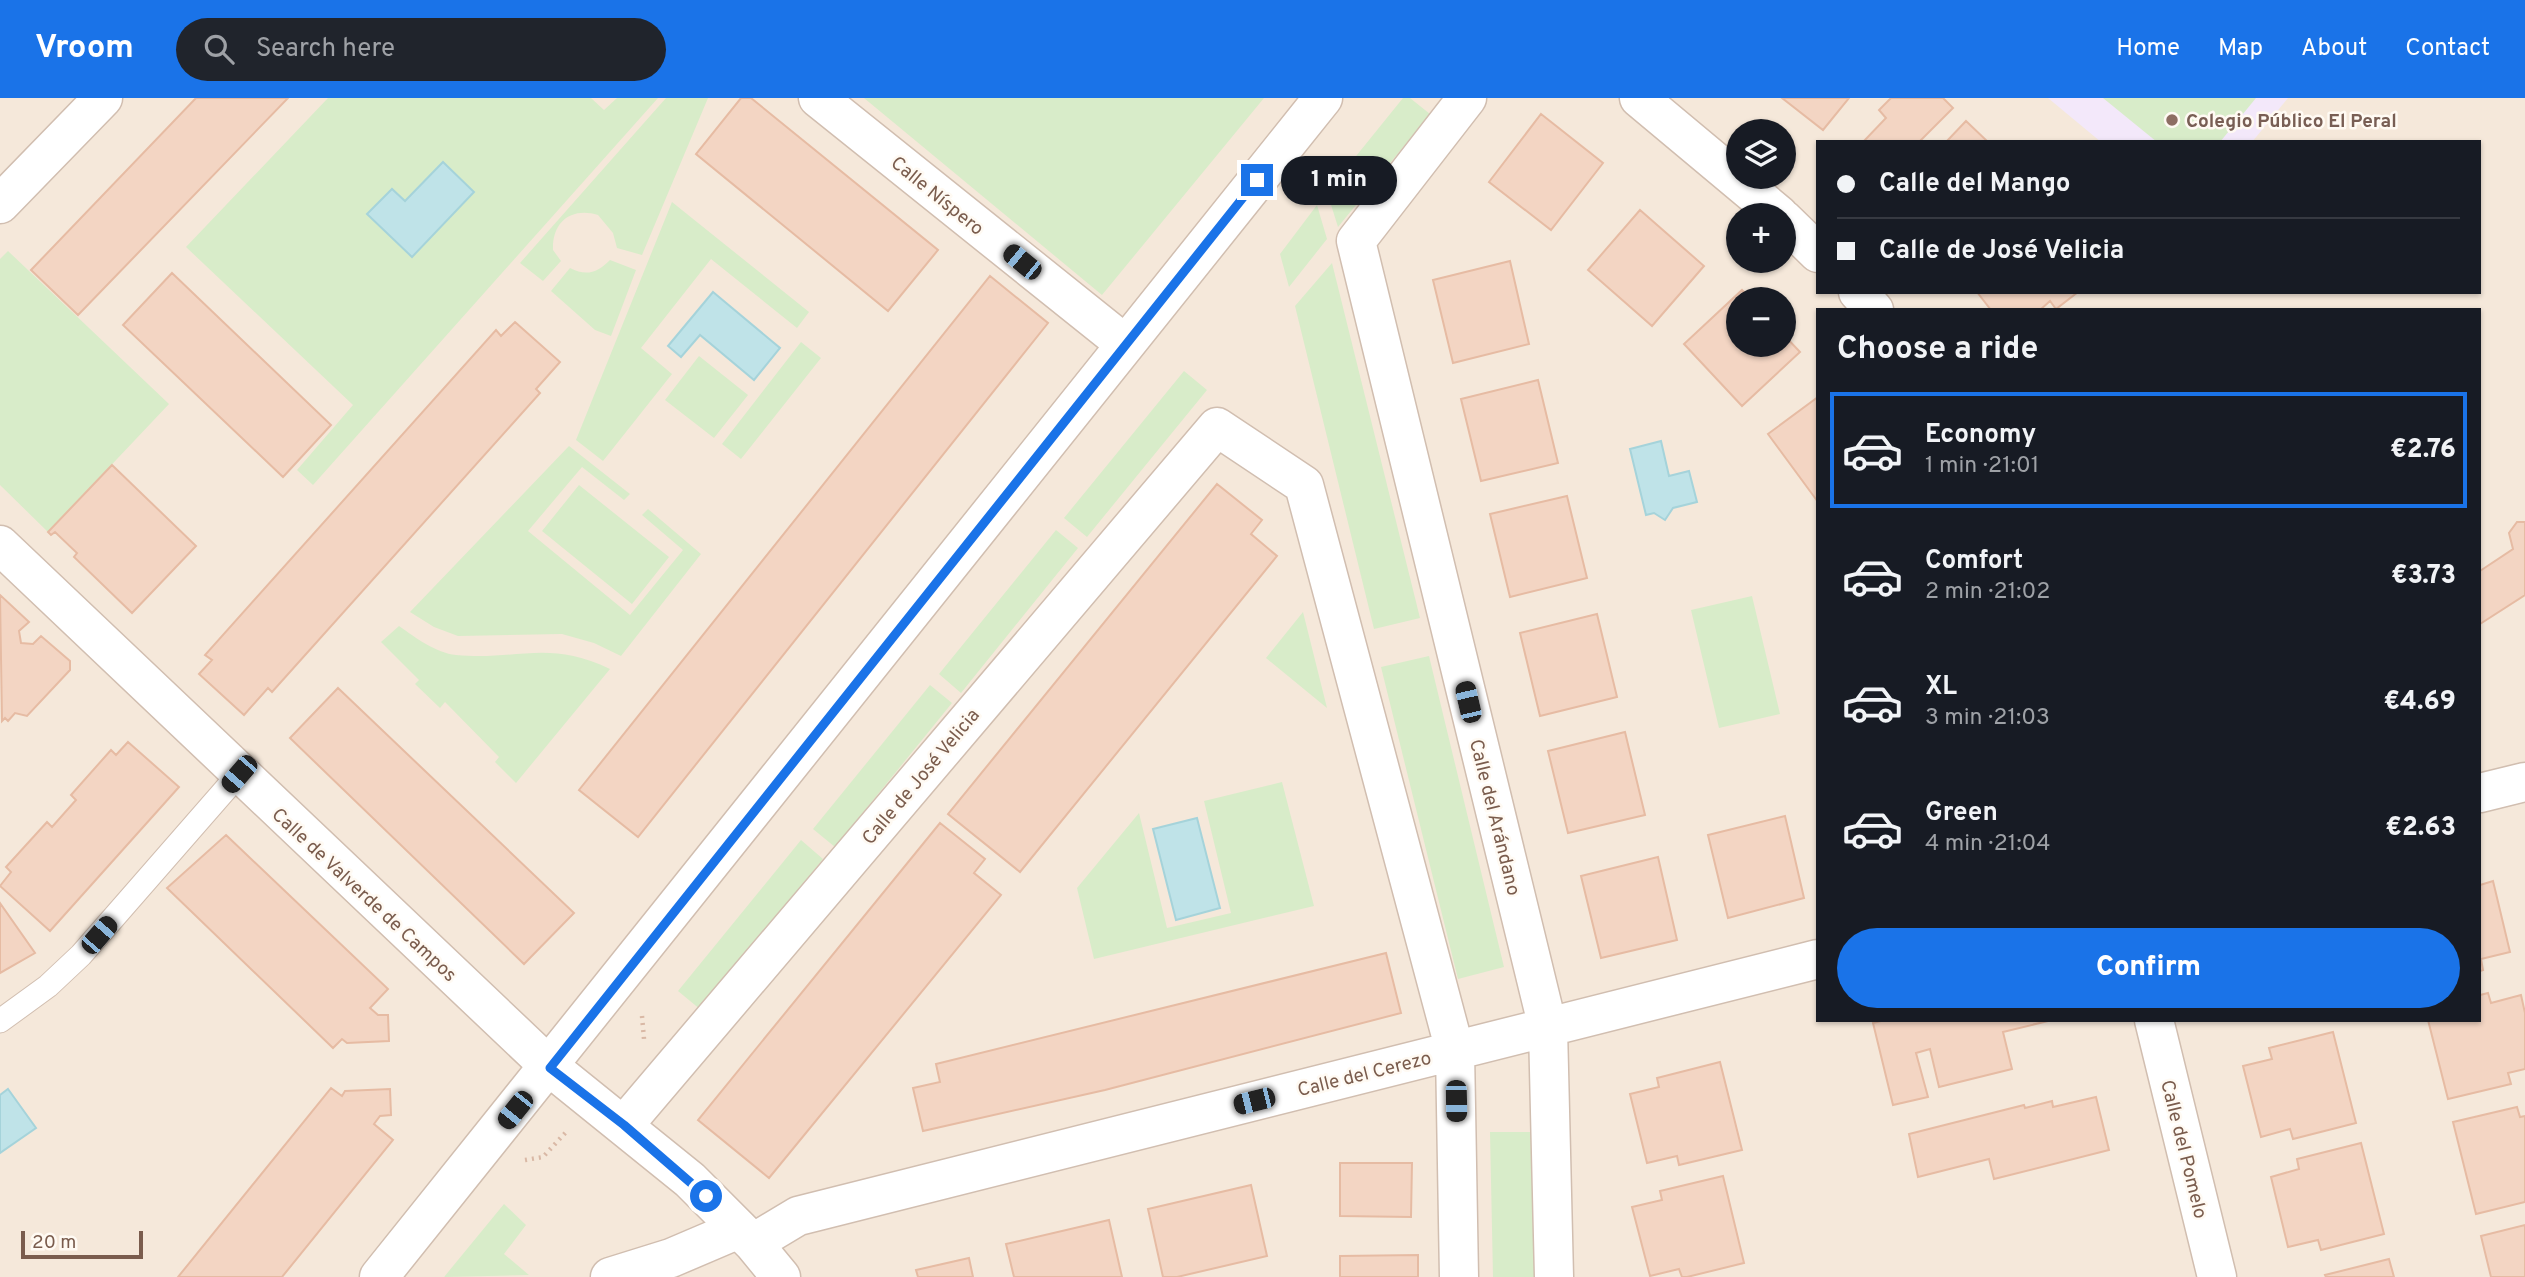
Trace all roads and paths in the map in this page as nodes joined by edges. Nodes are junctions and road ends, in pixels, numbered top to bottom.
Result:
1 (103, 98) edge
2 (818, 98) edge
3 (1323, 98) edge
4 (1466, 98) edge
5 (1639, 98) edge
6 (1765, 203) edge
7 (0, 204) edge
8 (1796, 232) edge
9 (1816, 251) edge
10 (1860, 294) edge
11 (1872, 308) edge
12 (1125, 344) junction
13 (0, 545) edge
14 (239, 774) junction
15 (2525, 782) edge
16 (2481, 793) edge
17 (1816, 960) edge
18 (0, 1021) edge
19 (2154, 1022) edge
20 (1548, 1028) junction
21 (1455, 1051) junction
22 (550, 1068) junction
23 (624, 1125) junction
24 (746, 1236) junction
25 (379, 1277) edge
26 (610, 1277) edge
27 (781, 1277) edge
28 (1459, 1277) edge
29 (1554, 1277) edge
30 (2217, 1277) edge

1 - 7 street
2 - 12 street, Calle Níspero
3 - 12 street
4 - 20 street, Calle del Arándano
5 - 6 street
8 - 9 street
10 - 11 street
12 - 22 street
13 - 14 street, Calle de Valverde de Campos
14 - 18 lane
14 - 22 street, Calle de Valverde de Campos
15 - 16 street
17 - 20 street, Calle del Cerezo
19 - 30 street, Calle del Pomelo
20 - 21 street, Calle del Cerezo
20 - 29 street, Calle del Arándano
21 - 23 street, Calle de José Velicia
21 - 24 street, Calle del Cerezo
21 - 28 street
22 - 23 street, Calle de Valverde de Campos
22 - 25 street
23 - 24 street, Calle de Valverde de Campos
24 - 26 street
24 - 27 street, Calle de Valverde de Campos

